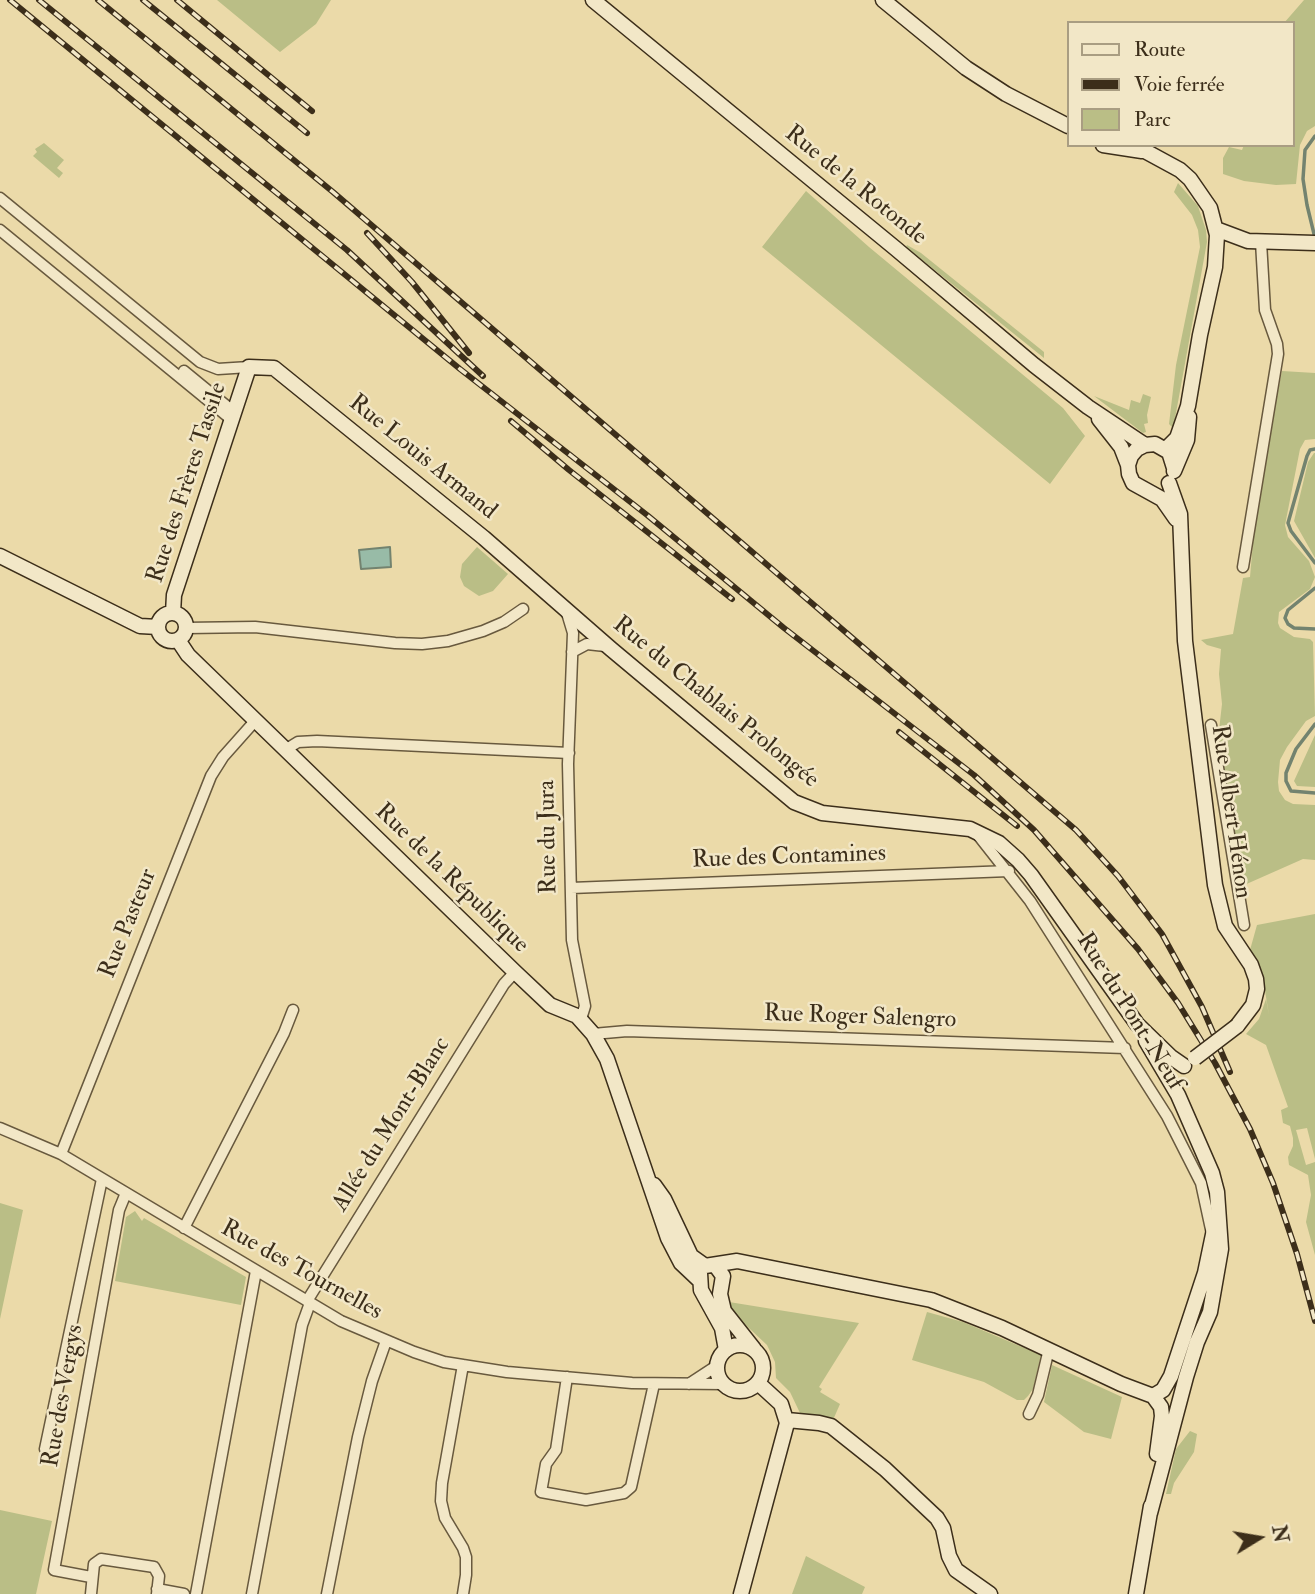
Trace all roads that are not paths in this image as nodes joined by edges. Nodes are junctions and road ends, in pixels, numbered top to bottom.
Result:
1 (593, 0) edge
2 (883, 0) edge
3 (940, 46) junction
4 (1066, 115) edge
5 (1066, 125) edge
6 (1138, 148) edge
7 (0, 198) edge
8 (1216, 229) junction
9 (0, 230) edge
10 (1254, 241) junction
11 (1312, 243) edge
12 (1217, 252) junction
13 (249, 367) junction
14 (1188, 406) junction
15 (1088, 407) junction
16 (233, 416) junction
17 (1145, 445) junction
18 (1166, 449) junction
19 (1128, 465) junction
20 (1172, 476) junction
21 (1150, 491) junction
22 (1180, 532) junction
23 (0, 556) edge
24 (1243, 567) dead end
25 (561, 606) junction
26 (523, 609) dead end
27 (173, 613) junction
28 (158, 628) junction
29 (182, 634) junction
30 (611, 649) junction
31 (572, 652) junction
32 (256, 721) junction
33 (1211, 725) dead end
34 (285, 750) junction
35 (569, 753) junction
36 (974, 830) junction
37 (1009, 871) junction
38 (571, 888) junction
39 (1244, 925) dead end
40 (514, 972) junction
41 (293, 1010) dead end
42 (580, 1019) junction
43 (1137, 1024) junction
44 (593, 1034) junction
45 (1125, 1048) junction
46 (1190, 1062) junction
47 (1178, 1095) junction
48 (0, 1128) edge
49 (61, 1154) junction
50 (102, 1179) junction
51 (126, 1193) junction
52 (1218, 1206) junction
53 (184, 1228) junction
54 (1213, 1236) junction
55 (256, 1270) junction
56 (706, 1270) junction
57 (308, 1302) junction
58 (1194, 1305) junction
59 (1210, 1312) junction
60 (386, 1341) junction
61 (1049, 1349) junction
62 (726, 1350) junction
63 (757, 1352) junction
64 (463, 1365) junction
65 (718, 1365) junction
66 (567, 1377) junction
67 (758, 1382) junction
68 (654, 1384) junction
69 (690, 1384) junction
70 (724, 1384) junction
71 (1153, 1396) junction
72 (1029, 1414) dead end
73 (787, 1420) junction
74 (44, 1448) dead end
75 (1150, 1513) junction
76 (1141, 1572) junction
77 (91, 1577) junction
78 (157, 1592) edge
79 (91, 1594) edge
80 (184, 1594) edge
81 (196, 1594) edge
82 (252, 1594) edge
83 (327, 1594) edge
84 (463, 1594) edge
85 (741, 1594) edge
86 (990, 1594) edge
87 (1136, 1594) edge
88 (1148, 1594) edge

1 - 15 street, Rue de la Rotonde
2 - 3 street
3 - 4 street
3 - 5 street
6 - 8 street
7 - 13 street
8 - 10 street
8 - 12 street
9 - 16 street
10 - 11 street
10 - 12 street
10 - 24 street
12 - 14 street
13 - 16 street, Rue des Frères Tassile
13 - 25 street, Rue Louis Armand
14 - 18 street
14 - 20 street
15 - 17 street, Rue de la Rotonde
15 - 19 street, Rue de la Rotonde
16 - 27 street, Rue des Frères Tassile
17 - 18 street
17 - 19 street
18 - 20 street, Rue Albert Hénon
19 - 21 street, Rue Albert Hénon
20 - 21 street
20 - 22 street, Rue Albert Hénon
21 - 22 street, Rue Albert Hénon
22 - 46 street, Rue Albert Hénon, bridge
23 - 28 street
25 - 30 street, Rue du Chablais Prolongée
25 - 31 street, Rue du Jura
26 - 29 street
27 - 28 street
27 - 29 street
28 - 29 street
29 - 32 street, Rue de la République
30 - 31 street
30 - 36 street, Rue du Chablais Prolongée
31 - 35 street, Rue du Jura
32 - 34 street, Rue de la République
32 - 49 street, Rue Pasteur
33 - 39 street
34 - 35 street
34 - 40 street, Rue de la République
35 - 38 street, Rue du Jura
36 - 37 street, Rue du Pont-Neuf
36 - 43 street, Rue du Chablais Prolongée
37 - 38 street, Rue des Contamines
37 - 45 street, Rue du Pont-Neuf
38 - 42 street, Rue du Jura
40 - 42 street, Rue de la République
40 - 57 street, Allée du Mont-Blanc
41 - 53 street
42 - 44 street, Rue de la République
43 - 46 street, Rue du Chablais Prolongée
43 - 47 street, Rue du Chablais Prolongée
44 - 45 street, Rue Roger Salengro
44 - 56 street, Rue de la République
45 - 54 street, Rue du Pont-Neuf
46 - 47 street
47 - 52 street, Rue du Pont-Neuf
48 - 49 street, Rue des Tournelles
49 - 50 street, Rue des Tournelles
50 - 51 street, Rue des Tournelles
50 - 74 street
51 - 53 street, Rue des Tournelles
51 - 77 street, Rue des Vergys
52 - 54 street, Rue du Pont-Neuf
52 - 59 street, Rue du Pont-Neuf
53 - 55 street, Rue des Tournelles
54 - 58 street, Rue du Pont-Neuf
55 - 57 street, Rue des Tournelles
55 - 81 street
56 - 61 street
56 - 62 street, Rue de la République
56 - 63 street
57 - 60 street, Rue des Tournelles
57 - 82 street, Allée du Mont-Blanc
58 - 59 street
58 - 71 street, Rue du Pont-Neuf
59 - 75 street, Rue du Pont-Neuf
60 - 64 street, Rue des Tournelles
60 - 83 street
61 - 71 street
61 - 72 street
62 - 63 street
62 - 65 street
63 - 67 street
64 - 66 street, Rue des Tournelles
64 - 84 street
65 - 69 street
65 - 70 street
66 - 68 street, Rue des Tournelles
66 - 68 street
67 - 70 street
67 - 73 street
68 - 69 street, Rue des Tournelles
69 - 70 street, Rue des Tournelles
71 - 75 street, Rue du Pont-Neuf
73 - 85 street
73 - 86 street
75 - 76 street, Rue du Pont-Neuf
76 - 87 street, Rue du Pont-Neuf
76 - 88 street
77 - 78 street
77 - 79 street
78 - 80 street

